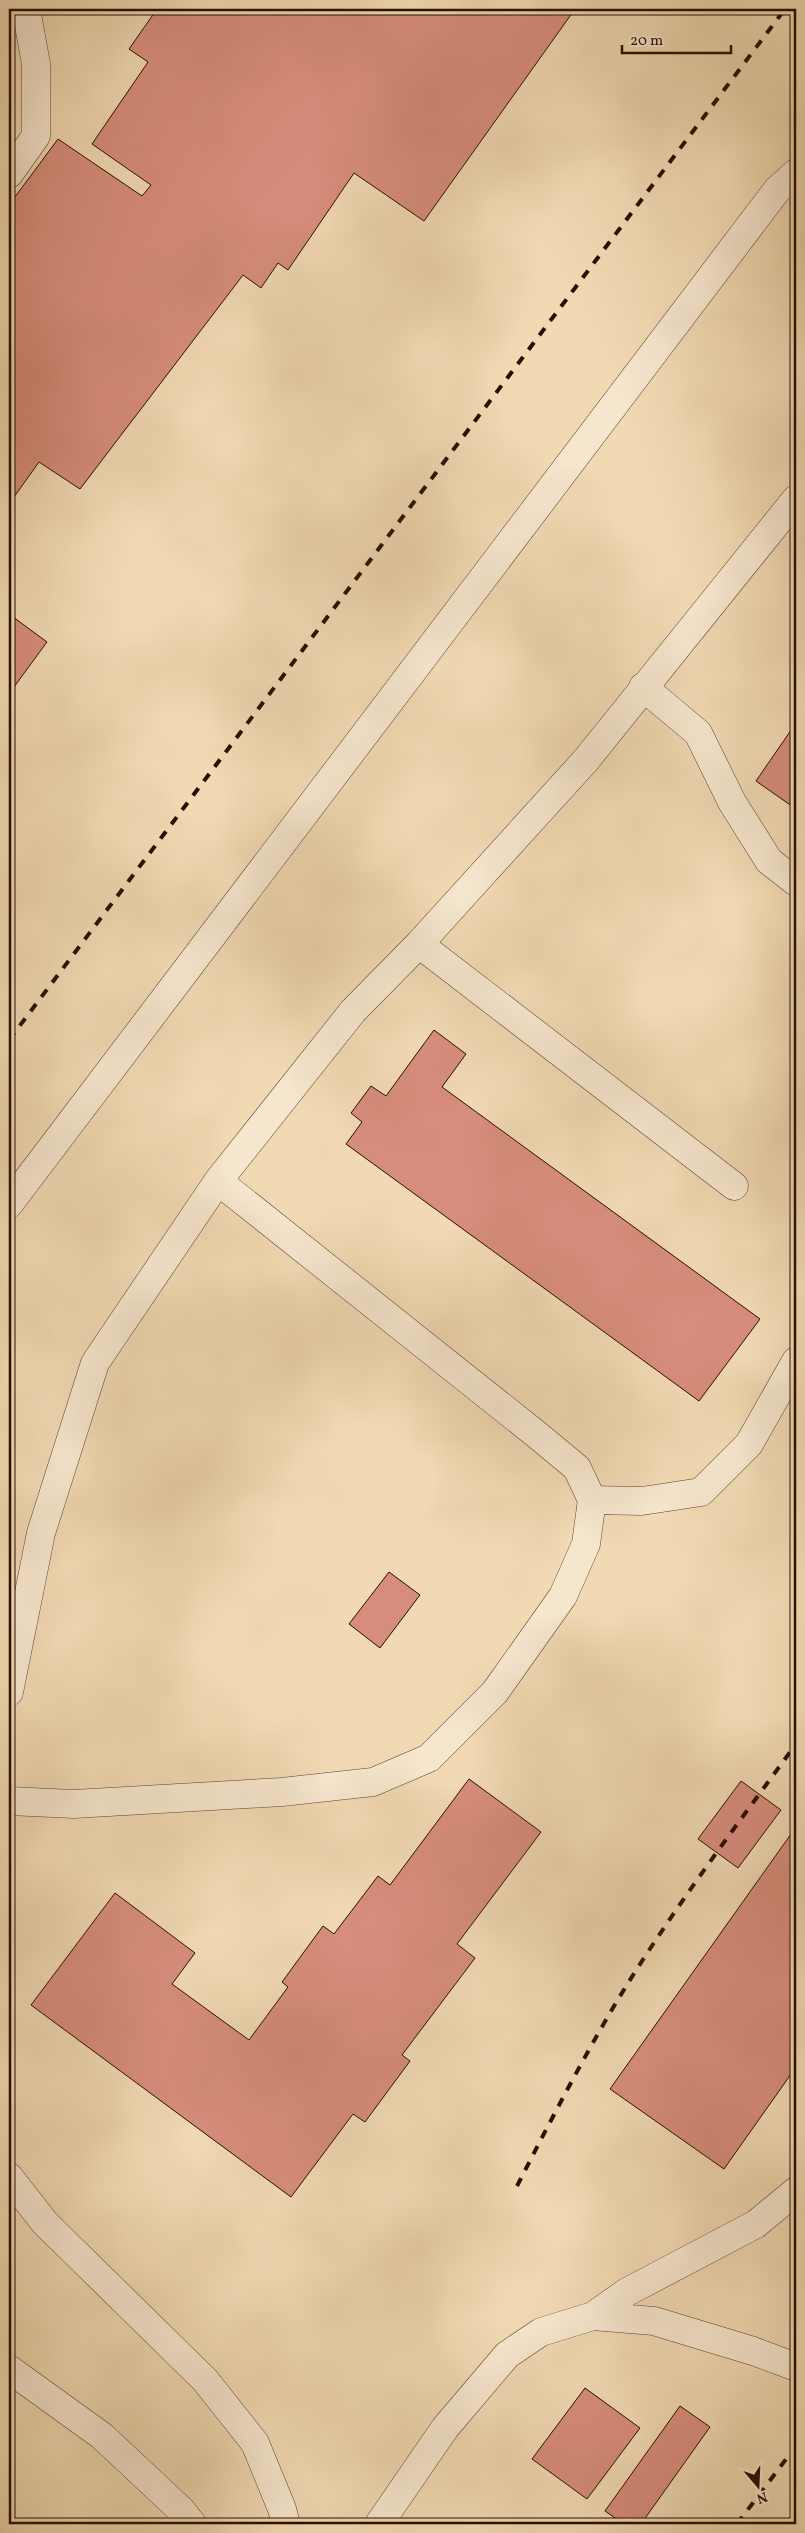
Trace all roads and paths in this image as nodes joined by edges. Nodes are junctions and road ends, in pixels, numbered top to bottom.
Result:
1 (26, 9) edge
2 (9, 174) edge
3 (796, 174) edge
4 (796, 499) edge
5 (643, 687) junction
6 (796, 882) edge
7 (419, 944) junction
8 (218, 1181) junction
9 (734, 1186) dead end
10 (9, 1204) edge
11 (796, 1361) edge
12 (592, 1500) junction
13 (9, 1692) edge
14 (9, 1801) edge
15 (9, 2177) edge
16 (796, 2191) edge
17 (593, 2316) junction
18 (796, 2366) edge
19 (9, 2369) edge
20 (192, 2524) edge
21 (286, 2524) edge
22 (378, 2524) edge

1 - 2 lane
3 - 10 lane
4 - 5 lane
5 - 6 lane
5 - 7 lane
7 - 8 lane
7 - 9 lane
8 - 12 lane
8 - 13 lane
11 - 12 lane
12 - 14 lane
15 - 21 lane
16 - 17 lane
17 - 18 lane
17 - 22 lane
19 - 20 lane

